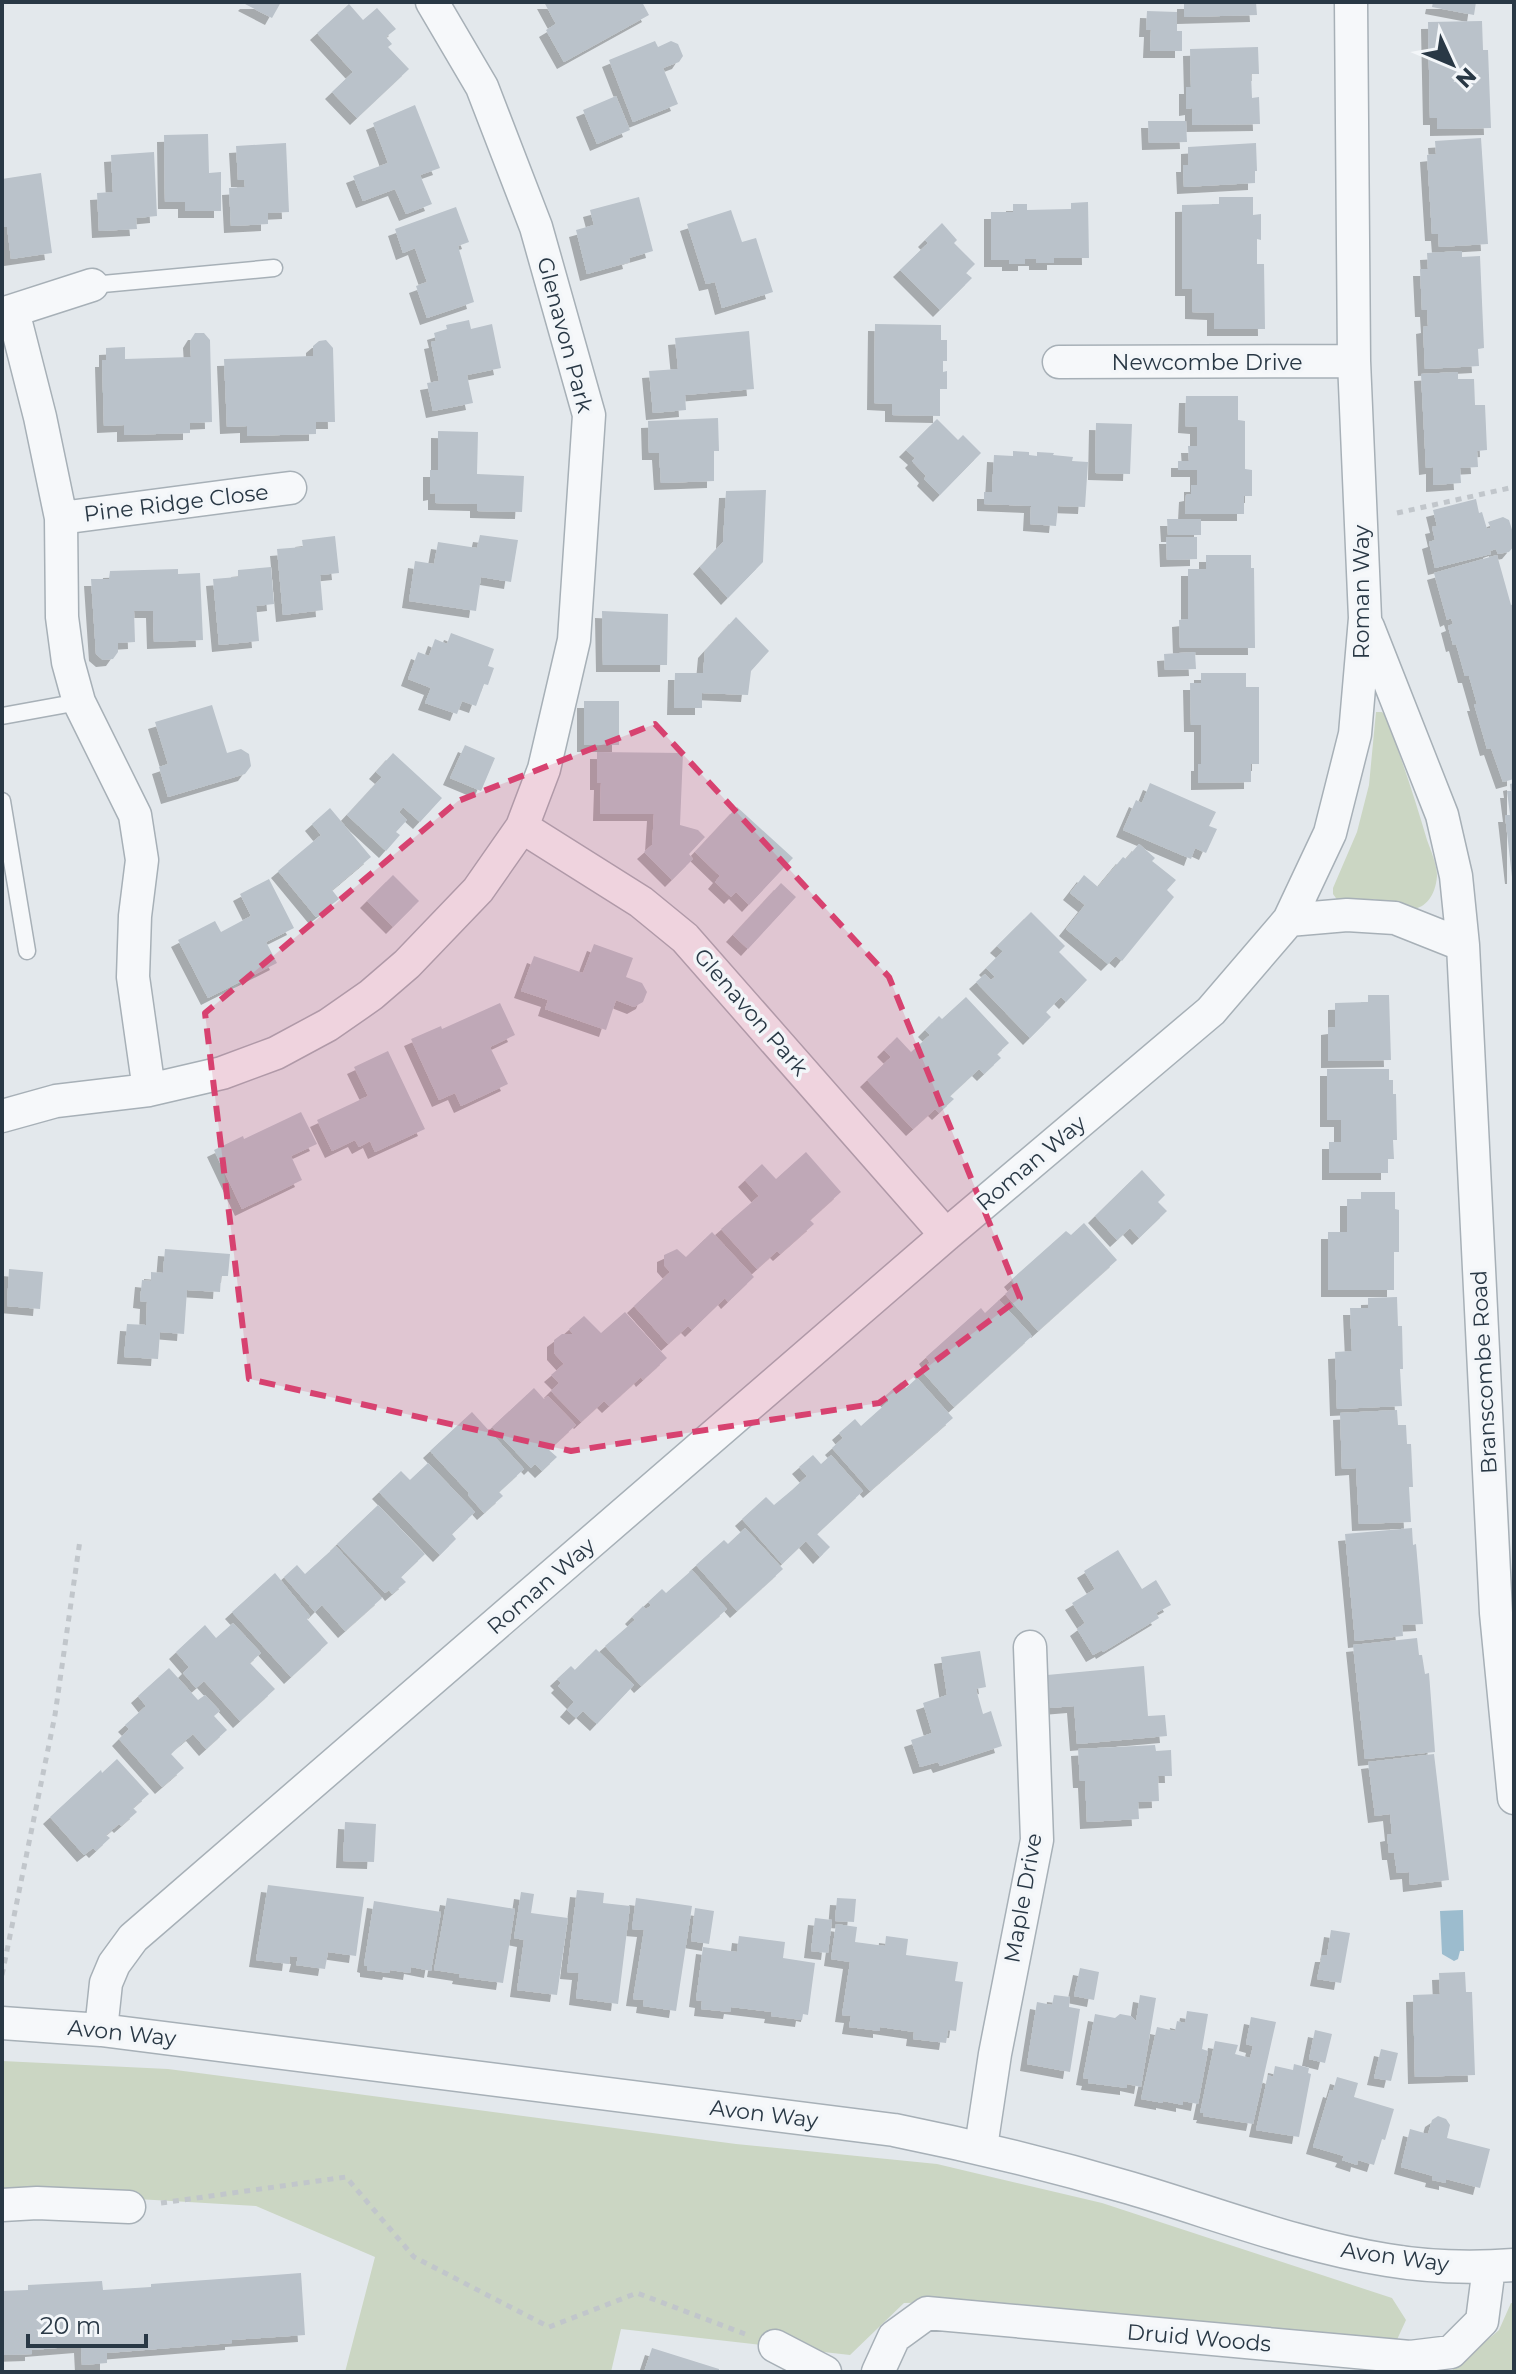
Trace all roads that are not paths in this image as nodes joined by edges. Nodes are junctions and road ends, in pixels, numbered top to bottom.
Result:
1 (432, 2) edge
2 (1351, 2) edge
3 (274, 268) dead end
4 (92, 285) joint
5 (7, 312) edge
6 (1354, 361) junction
7 (1059, 362) dead end
8 (290, 488) dead end
9 (61, 518) junction
10 (1365, 618) junction
11 (79, 702) junction
12 (2, 716) edge
13 (2, 801) edge
14 (522, 827) junction
15 (1289, 920) junction
16 (1463, 945) junction
17 (27, 951) dead end
18 (149, 1090) junction
19 (2, 1116) edge
20 (946, 1235) junction
21 (1030, 1647) dead end
22 (1514, 1798) edge
23 (2, 2023) edge
24 (101, 2030) junction
25 (981, 2147) junction
26 (2, 2205) edge
27 (129, 2207) road end
28 (1502, 2266) edge
29 (775, 2346) road end
30 (825, 2372) edge
31 (878, 2372) edge

1 - 14 street, Glenavon Park
2 - 6 street, Roman Way
3 - 4 lane
4 - 5 street
5 - 9 street
6 - 7 street, Newcombe Drive
6 - 10 street, Roman Way
8 - 9 street, Pine Ridge Close
9 - 11 street
10 - 15 street, Roman Way
10 - 16 street, Branscombe Road
11 - 12 lane
11 - 18 street
13 - 17 lane
14 - 18 street, Glenavon Park
14 - 20 street, Glenavon Park
15 - 16 street
15 - 20 street, Roman Way
16 - 22 street, Branscombe Road
18 - 19 street, Glenavon Park
20 - 24 street, Roman Way
21 - 25 street, Maple Drive
23 - 24 street, Avon Way
24 - 25 street, Avon Way
25 - 28 street, Avon Way
26 - 27 street
28 - 31 street, Druid Woods
29 - 30 street

